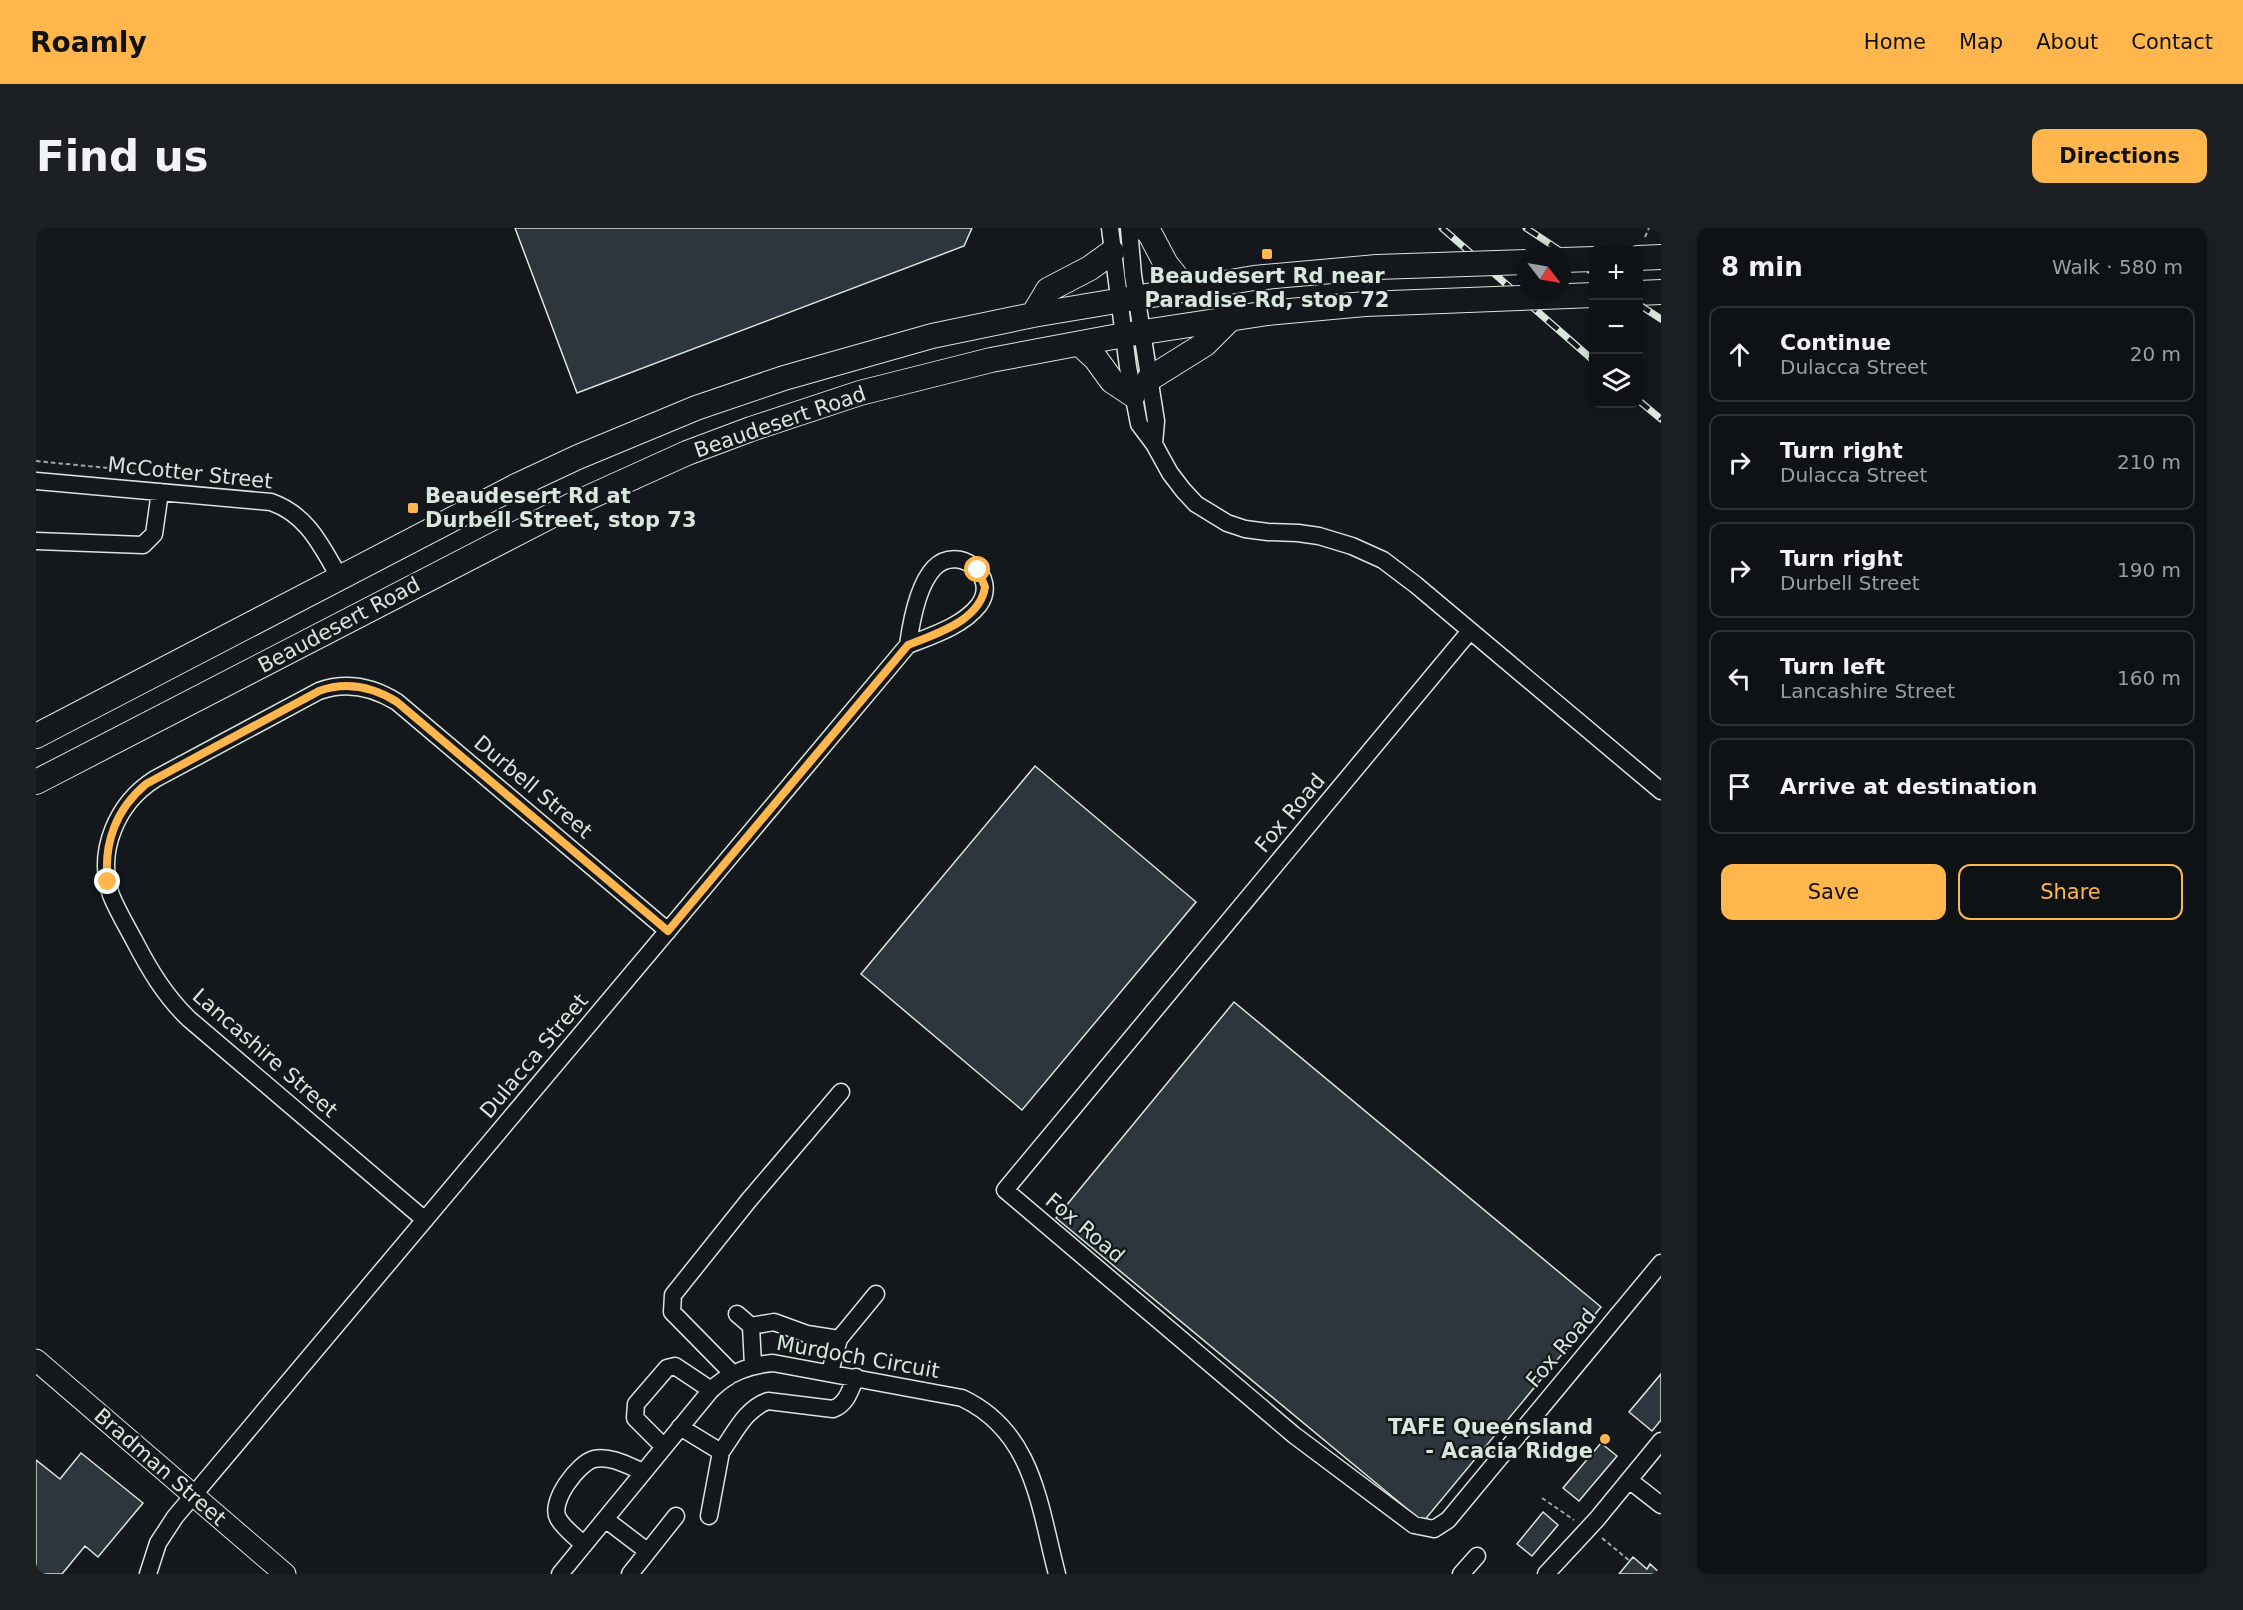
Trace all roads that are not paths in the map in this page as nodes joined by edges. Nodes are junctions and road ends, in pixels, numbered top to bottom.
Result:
1 (1110, 228) edge
2 (1129, 228) edge
3 (1143, 228) edge
4 (1643, 248) edge
5 (1112, 252) junction
6 (1661, 257) edge
7 (1589, 259) edge
8 (1571, 260) edge
9 (1517, 262) edge
10 (1186, 290) junction
11 (1661, 292) edge
12 (1643, 293) edge
13 (1589, 295) edge
14 (1127, 299) junction
15 (1034, 315) junction
16 (1232, 318) junction
17 (1133, 334) junction
18 (1080, 344) junction
19 (1141, 387) junction
20 (36, 481) edge
21 (160, 492) junction
22 (36, 541) edge
23 (340, 578) junction
24 (1470, 631) junction
25 (908, 645) junction
26 (362, 687) joint
27 (36, 736) edge
28 (36, 782) edge
29 (1661, 791) edge
30 (668, 931) junction
31 (841, 1092) dead end
32 (425, 1220) junction
33 (1661, 1263) edge
34 (876, 1294) dead end
35 (736, 1314) dead end
36 (751, 1326) junction
37 (839, 1339) junction
38 (36, 1360) edge
39 (753, 1365) junction
40 (830, 1372) junction
41 (733, 1374) junction
42 (856, 1377) junction
43 (711, 1390) junction
44 (680, 1427) junction
45 (1661, 1441) edge
46 (664, 1447) junction
47 (721, 1452) junction
48 (643, 1472) junction
49 (1629, 1480) junction
50 (193, 1495) junction
51 (1661, 1505) edge
52 (676, 1516) dead end
53 (709, 1516) dead end
54 (605, 1519) junction
55 (584, 1545) junction
56 (647, 1551) junction
57 (1477, 1556) dead end
58 (148, 1574) edge
59 (285, 1574) edge
60 (560, 1574) edge
61 (630, 1574) edge
62 (1057, 1574) edge
63 (1461, 1574) edge
64 (1545, 1574) edge

1 - 5 street
2 - 14 street
3 - 10 highway
4 - 6 highway
5 - 14 street
5 - 15 highway
7 - 8 highway, bridge
9 - 10 highway, Beaudesert Road, bridge
10 - 14 highway, Beaudesert Road
11 - 12 highway
13 - 16 highway, Beaudesert Road, bridge
14 - 15 highway, Beaudesert Road
14 - 17 street
15 - 23 highway, Beaudesert Road
16 - 17 highway, Beaudesert Road
16 - 19 highway
17 - 18 highway, Beaudesert Road
17 - 19 street
18 - 19 highway
18 - 28 highway, Beaudesert Road
19 - 24 street
20 - 21 street, McCotter Street
21 - 22 street
21 - 23 street, McCotter Street
23 - 27 highway, Beaudesert Road
24 - 29 street
24 - 33 street, Fox Road
25 - 25 street, Dulacca Street
25 - 30 street, Dulacca Street
26 - 30 street, Durbell Street
26 - 32 street, Lancashire Street
30 - 32 street, Dulacca Street
31 - 41 street
32 - 50 street, Dulacca Street
34 - 37 street
35 - 36 street
36 - 37 street
36 - 39 street
37 - 40 street
38 - 50 main road, Bradman Street
39 - 40 street, Murdoch Circuit
39 - 41 street, Murdoch Circuit
40 - 42 street, Murdoch Circuit
41 - 43 street, Murdoch Circuit
42 - 47 street
42 - 62 street, Murdoch Circuit
43 - 44 street, Murdoch Circuit
43 - 46 street
44 - 46 street, Murdoch Circuit
44 - 47 street
45 - 49 street
46 - 48 street, Murdoch Circuit
47 - 53 street
48 - 54 street, Murdoch Circuit
48 - 55 street
49 - 51 street
49 - 64 street
50 - 58 street, Dulacca Street
50 - 59 main road, Bradman Street
52 - 56 street
54 - 55 street, Murdoch Circuit
54 - 56 street
55 - 60 street, Murdoch Circuit
56 - 61 street
57 - 63 street

